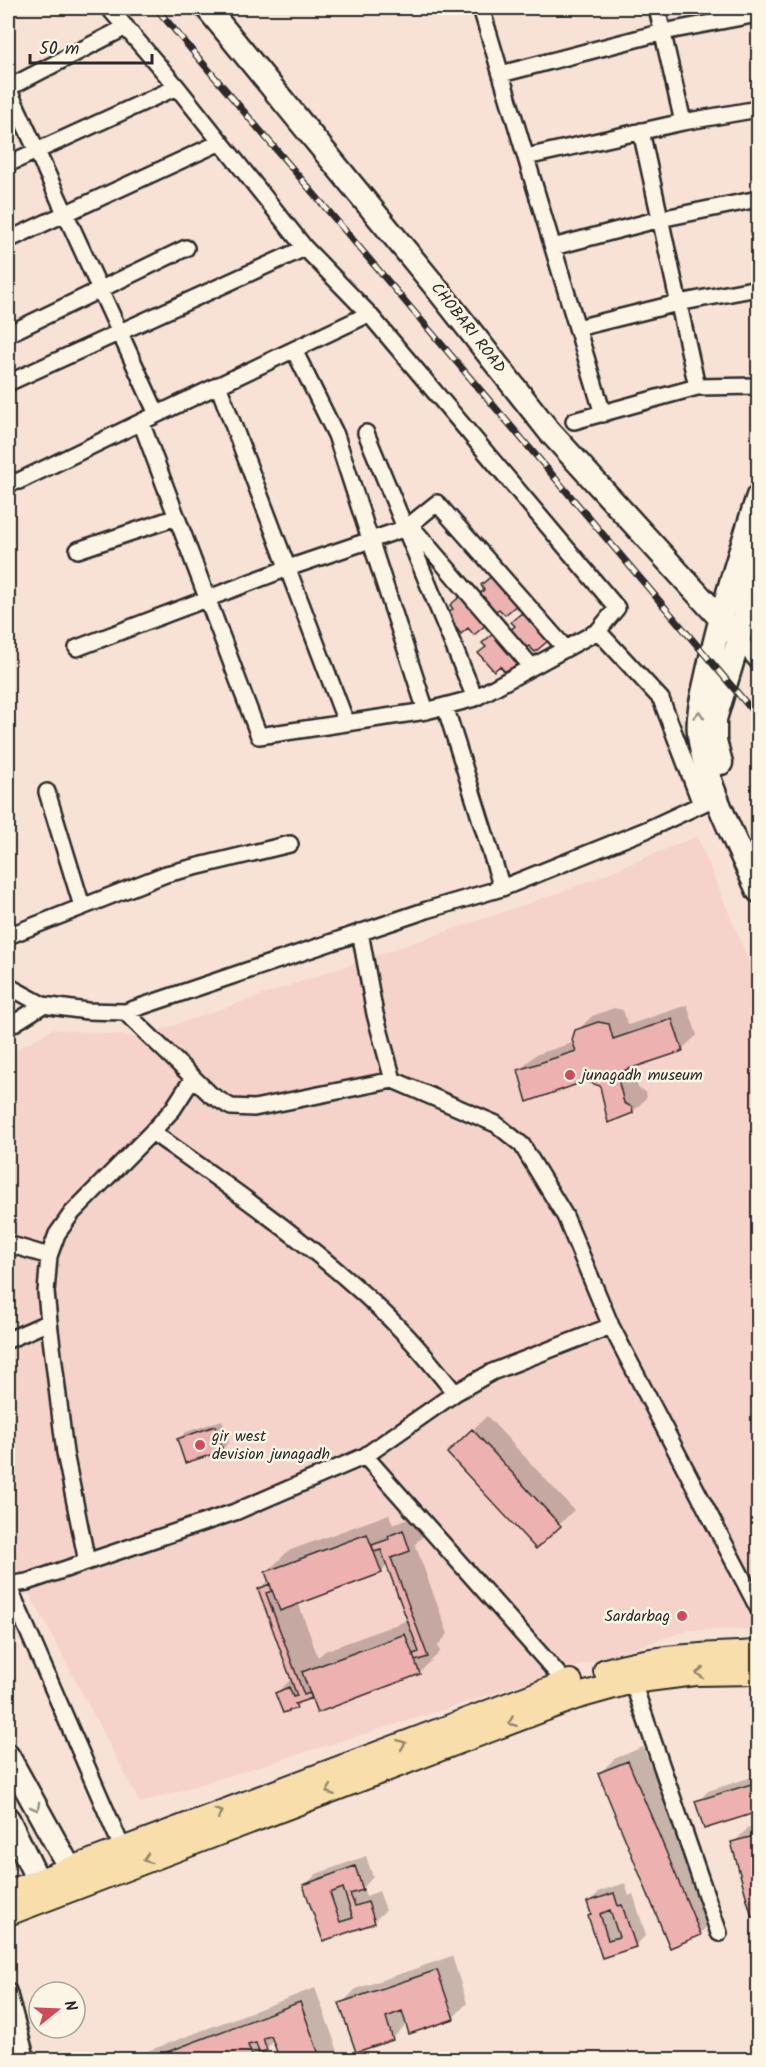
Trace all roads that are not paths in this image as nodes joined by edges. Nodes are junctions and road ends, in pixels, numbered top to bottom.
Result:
1 (110, 8) edge
2 (207, 8) edge
3 (481, 8) edge
4 (657, 8) edge
5 (759, 14) edge
6 (126, 27) junction
7 (663, 32) junction
8 (501, 74) junction
9 (177, 87) junction
10 (8, 88) edge
11 (759, 109) edge
12 (683, 122) junction
13 (640, 131) junction
14 (221, 142) junction
15 (37, 152) junction
16 (526, 157) junction
17 (8, 164) edge
18 (759, 199) edge
19 (65, 213) junction
20 (660, 219) junction
21 (8, 240) edge
22 (305, 248) junction
23 (553, 248) junction
24 (186, 249) dead end
25 (759, 288) edge
26 (101, 290) junction
27 (678, 303) junction
28 (369, 314) junction
29 (577, 328) junction
30 (121, 333) junction
31 (8, 334) edge
32 (294, 350) junction
33 (8, 383) edge
34 (218, 385) junction
35 (697, 387) junction
36 (759, 387) edge
37 (157, 414) junction
38 (603, 414) junction
39 (141, 422) junction
40 (574, 422) dead end
41 (366, 433) dead end
42 (8, 480) edge
43 (759, 496) edge
44 (177, 517) junction
45 (408, 527) junction
46 (370, 540) junction
47 (78, 550) dead end
48 (759, 558) edge
49 (288, 568) junction
50 (208, 600) junction
51 (721, 618) junction
52 (597, 631) junction
53 (739, 639) junction
54 (77, 648) dead end
55 (565, 648) junction
56 (759, 662) edge
57 (531, 666) junction
58 (475, 698) junction
59 (445, 706) junction
60 (426, 711) junction
61 (346, 722) junction
62 (47, 792) dead end
63 (718, 803) junction
64 (290, 844) dead end
65 (759, 859) edge
66 (502, 888) junction
67 (759, 891) edge
68 (82, 906) junction
69 (360, 932) junction
70 (8, 936) edge
71 (8, 986) edge
72 (43, 1005) junction
73 (125, 1012) junction
74 (8, 1027) edge
75 (193, 1078) junction
76 (393, 1080) junction
77 (152, 1132) junction
78 (8, 1244) edge
79 (49, 1256) junction
80 (49, 1322) junction
81 (611, 1326) junction
82 (8, 1340) edge
83 (455, 1393) junction
84 (364, 1456) junction
85 (87, 1562) junction
86 (8, 1585) edge
87 (759, 1608) edge
88 (759, 1653) edge
89 (759, 1672) edge
90 (630, 1673) junction
91 (566, 1683) junction
92 (8, 1756) edge
93 (8, 1819) edge
94 (123, 1850) junction
95 (75, 1877) junction
96 (42, 1889) junction
97 (8, 1893) edge
98 (8, 1912) edge
99 (719, 1933) dead end
100 (8, 1991) edge
101 (27, 2060) edge

1 - 6 street
2 - 51 street, CHOBARI ROAD
3 - 8 street
4 - 7 street
5 - 7 street
6 - 9 street
6 - 10 street
7 - 8 street
7 - 12 street
8 - 16 street
9 - 14 street
9 - 15 street
10 - 15 street
11 - 12 street
12 - 13 street
13 - 16 street
13 - 20 street
14 - 19 street
14 - 22 street
15 - 17 street
15 - 19 street
16 - 23 street
18 - 20 street
19 - 21 street
19 - 26 street
20 - 23 street
20 - 27 street
22 - 28 street
22 - 30 street
23 - 29 street
24 - 26 street
25 - 27 street
26 - 30 street
26 - 31 street
27 - 29 street
27 - 35 street
28 - 32 street
28 - 52 street
29 - 38 street
30 - 33 street
30 - 37 street
32 - 34 street
32 - 46 street
34 - 37 street
34 - 49 street
35 - 36 street
35 - 38 street
37 - 39 street
38 - 40 street
39 - 42 street
39 - 44 street
41 - 45 street
43 - 51 street
44 - 47 street
44 - 50 street
45 - 46 street
45 - 55 street
45 - 57 street
45 - 58 street
46 - 49 street
46 - 60 street
48 - 53 street
49 - 50 street
49 - 61 street
50 - 54 street
50 - 61 street
51 - 53 street, CHOBARI ROAD
63 -> 51 street
52 - 55 street
52 - 63 street
53 - 56 street
53 - 63 street
55 - 57 street
57 - 58 street
58 - 59 street
59 - 60 street
59 - 66 street
60 - 61 street
62 - 68 street
63 - 65 street
63 - 66 street
63 - 67 street
64 - 68 street
66 - 69 street
68 - 70 street
69 - 73 street
69 - 76 street
71 - 72 street
72 - 73 street
72 - 74 street
73 - 75 street
75 - 76 street
75 - 77 street
76 - 81 street
77 - 79 street
77 - 83 street
78 - 79 street
79 - 80 street
80 - 82 street
80 - 85 street
81 - 83 street
81 - 87 street
83 - 84 street
84 - 85 street
84 - 91 street
85 - 86 street
86 - 94 street
88 - 90 main road
89 -> 90 main road
90 - 91 main road
90 -> 95 main road
90 - 99 street
94 -> 91 main road
92 -> 95 street
93 - 96 street
94 - 95 main road
95 - 96 main road
96 - 97 main road
96 - 98 main road
100 - 101 street

